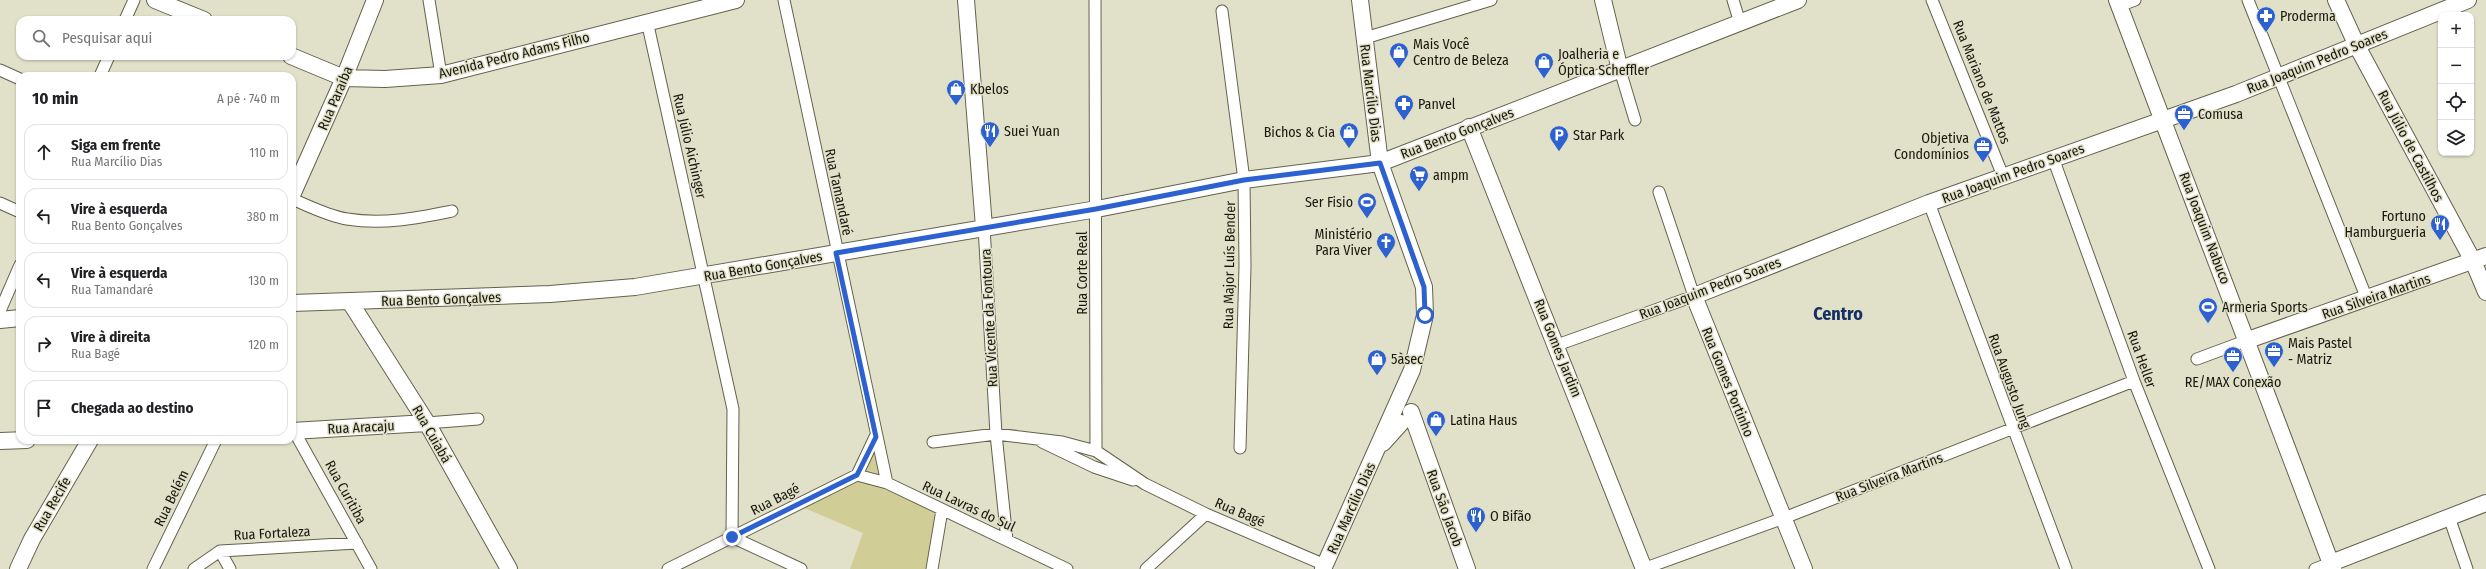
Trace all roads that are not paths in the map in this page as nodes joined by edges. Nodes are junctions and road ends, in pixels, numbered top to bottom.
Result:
1 (134, 0) edge
2 (155, 0) edge
3 (375, 0) edge
4 (429, 0) edge
5 (736, 0) edge
6 (784, 0) edge
7 (966, 0) edge
8 (1095, 0) edge
9 (1360, 0) edge
10 (1491, 0) edge
11 (1602, 0) edge
12 (1733, 0) edge
13 (1798, 0) edge
14 (1932, 0) edge
15 (2136, 0) edge
16 (2248, 0) edge
17 (2336, 0) edge
18 (2468, 0) edge
19 (2118, 3) edge
20 (1222, 11) dead end
21 (127, 16) edge
22 (194, 16) edge
23 (647, 22) junction
24 (1740, 23) junction
25 (1365, 38) junction
26 (2357, 46) junction
27 (296, 58) edge
28 (107, 60) edge
29 (0, 70) edge
30 (1620, 70) junction
31 (102, 72) edge
32 (441, 75) junction
33 (2280, 76) junction
34 (16, 77) edge
35 (344, 78) junction
36 (1634, 120) dead end
37 (2163, 120) junction
38 (1469, 127) junction
39 (2053, 158) junction
40 (1380, 163) junction
41 (2004, 176) junction
42 (1244, 180) junction
43 (296, 186) edge
44 (1659, 192) dead end
45 (296, 201) edge
46 (0, 203) edge
47 (1929, 203) junction
48 (1096, 209) junction
49 (16, 210) edge
50 (452, 211) dead end
51 (984, 227) junction
52 (836, 253) junction
53 (2480, 259) edge
54 (16, 274) edge
55 (704, 276) junction
56 (2486, 292) edge
57 (1694, 296) junction
58 (2367, 299) junction
59 (350, 302) junction
60 (296, 303) edge
61 (0, 312) edge
62 (16, 318) edge
63 (0, 320) edge
64 (2248, 340) junction
65 (1557, 345) junction
66 (2197, 359) dead end
67 (1412, 370) junction
68 (2134, 381) junction
69 (1393, 409) junction
70 (1406, 417) junction
71 (478, 419) dead end
72 (427, 423) junction
73 (2011, 429) junction
74 (296, 431) edge
75 (996, 434) junction
76 (296, 436) edge
77 (876, 437) junction
78 (16, 440) edge
79 (0, 441) edge
80 (1039, 441) junction
81 (933, 442) dead end
82 (88, 444) edge
83 (214, 444) edge
84 (1240, 448) dead end
85 (1377, 450) junction
86 (1096, 451) junction
87 (857, 475) junction
88 (887, 483) junction
89 (1145, 484) junction
90 (2486, 504) edge
91 (942, 510) junction
92 (1206, 514) junction
93 (2449, 517) junction
94 (1784, 518) junction
95 (732, 537) junction
96 (1007, 540) junction
97 (357, 543) junction
98 (220, 551) junction
99 (2332, 566) edge
100 (1324, 568) edge
101 (18, 569) edge
102 (153, 569) edge
103 (194, 569) edge
104 (230, 569) edge
105 (371, 569) edge
106 (509, 569) edge
107 (668, 569) edge
108 (801, 569) edge
109 (932, 569) edge
110 (1067, 569) edge
111 (1146, 569) edge
112 (1467, 569) edge
113 (1644, 569) edge
114 (1804, 569) edge
115 (2066, 569) edge
116 (2209, 569) edge
117 (2315, 569) edge
118 (2467, 569) edge

1 - 21 street
2 - 22 street
3 - 35 street, Rua Paraíba
4 - 32 street
5 - 23 street, Avenida Pedro Adams Filho
6 - 52 street, Rua Tamandaré
7 - 51 street, Rua Vicente da Fontoura
8 - 48 street, Rua Corte Real
9 - 25 street, Rua Marcílio Dias
10 - 25 street
11 - 30 street
12 - 24 street
13 - 24 street, Rua Bento Gonçalves
14 - 41 street, Rua Mariano de Mattos
15 - 19 street
16 - 33 street
17 - 26 street, Rua Júlio de Castilhos
18 - 26 street, Rua Joaquim Pedro Soares
19 - 37 street, Rua Joaquim Nabuco
20 - 42 street, Rua Major Luís Bender
23 - 32 street, Avenida Pedro Adams Filho
23 - 55 street, Rua Júlio Aichinger
24 - 30 street, Rua Bento Gonçalves
25 - 40 street, Rua Marcílio Dias
26 - 33 street, Rua Joaquim Pedro Soares
26 - 53 street, Rua Júlio de Castilhos
27 - 35 street, Avenida Pedro Adams Filho
28 - 31 street
29 - 34 street
30 - 36 street
30 - 38 street, Rua Bento Gonçalves
32 - 35 street, Avenida Pedro Adams Filho
33 - 37 street, Rua Joaquim Pedro Soares
33 - 58 street
35 - 43 street, Rua Paraíba
37 - 39 street, Rua Joaquim Pedro Soares
37 - 64 street, Rua Joaquim Nabuco
38 - 40 street, Rua Bento Gonçalves
38 - 65 street, Rua Gomes Jardim
39 - 41 street, Rua Joaquim Pedro Soares
39 - 68 street, Rua Heller
40 - 42 street, Rua Bento Gonçalves
40 - 67 street, Rua Marcílio Dias
41 - 47 street, Rua Joaquim Pedro Soares
42 - 48 street, Rua Bento Gonçalves
42 - 84 street, Rua Major Luís Bender
44 - 57 street, Rua Gomes Portinho
45 - 50 street
46 - 49 street
47 - 57 street, Rua Joaquim Pedro Soares
47 - 73 street, Rua Augusto Jung
48 - 51 street, Rua Bento Gonçalves
48 - 86 street, Rua Corte Real
51 - 52 street, Rua Bento Gonçalves
51 - 75 street, Rua Vicente da Fontoura
52 - 55 street, Rua Bento Gonçalves
52 - 77 street, Rua Tamandaré
53 - 56 street, Rua Júlio de Castilhos
53 - 58 street, Rua Silveira Martins
54 - 61 street
55 - 59 street, Rua Bento Gonçalves
55 - 95 street, Rua Júlio Aichinger
57 - 65 street, Rua Joaquim Pedro Soares
57 - 94 street, Rua Gomes Portinho
58 - 64 street, Rua Silveira Martins
59 - 60 street, Rua Bento Gonçalves
59 - 72 street, Rua Cuiabá
62 - 63 street
64 - 66 street, Rua Silveira Martins
64 - 99 street, Rua Joaquim Nabuco
65 - 113 street, Rua Gomes Jardim
67 - 69 street, Rua Marcílio Dias
67 - 70 street, Rua Marcílio Dias
68 - 73 street, Rua Silveira Martins
68 - 116 street, Rua Heller
69 - 70 street
69 - 85 street, Rua Marcílio Dias
70 - 85 street, Rua Marcílio Dias
70 - 112 street, Rua São Jacob
71 - 72 street, Rua Aracaju
72 - 74 street, Rua Aracaju
72 - 106 street, Rua Cuiabá
73 - 94 street, Rua Silveira Martins
73 - 115 street, Rua Augusto Jung
75 - 80 street, Rua Bagé
75 - 81 street, Rua Bagé
75 - 96 street, Rua Vicente da Fontoura
76 - 97 street, Rua Curitiba
77 - 87 street
77 - 88 street, Rua Tamandaré
78 - 79 street
80 - 86 street, Rua Bagé
80 - 89 street, Rua Bagé
82 - 101 street, Rua Recife
83 - 102 street, Rua Belém
85 - 100 street, Rua Marcílio Dias
86 - 89 street, Rua Bagé
87 - 88 street, Rua Lavras do Sul
87 - 95 street, Rua Bagé
88 - 91 street, Rua Lavras do Sul
89 - 92 street, Rua Bagé
90 - 93 street
91 - 96 street, Rua Lavras do Sul
91 - 109 street
92 - 100 street, Rua Bagé
92 - 111 street
93 - 99 street
93 - 118 street
94 - 113 street, Rua Silveira Martins
94 - 114 street, Rua Gomes Portinho
95 - 107 street, Rua Bagé
95 - 108 street
96 - 110 street, Rua Lavras do Sul
97 - 98 street, Rua Fortaleza
97 - 105 street, Rua Curitiba
98 - 103 street, Rua Fortaleza
98 - 104 street
99 - 117 street

